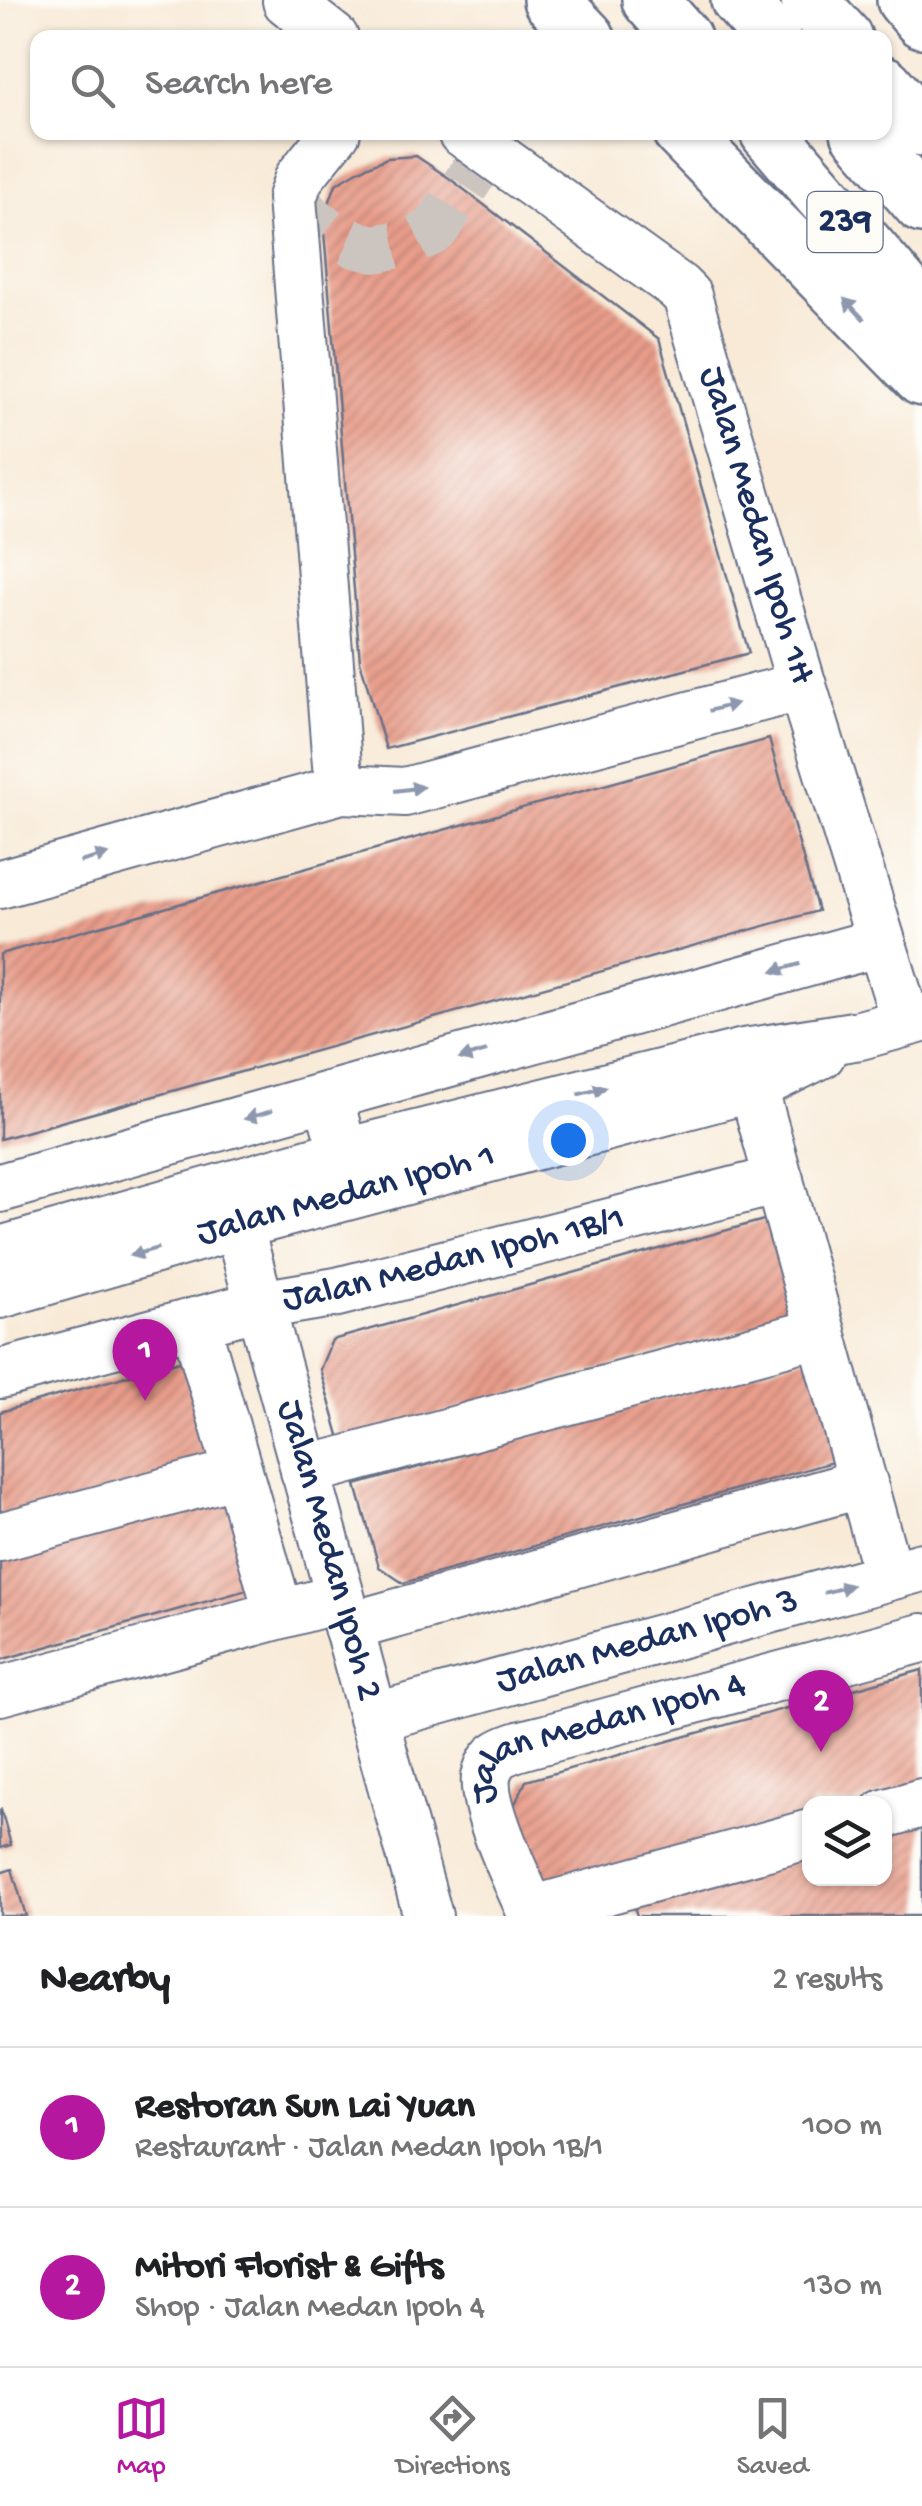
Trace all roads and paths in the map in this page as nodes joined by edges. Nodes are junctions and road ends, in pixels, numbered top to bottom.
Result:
1 (550, 0) edge
2 (650, 0) edge
3 (738, 0) edge
4 (810, 0) edge
5 (905, 0) edge
6 (287, 1) edge
7 (922, 20) edge
8 (324, 30) edge
9 (580, 30) edge
10 (676, 30) edge
11 (765, 30) edge
12 (837, 30) edge
13 (892, 93) edge
14 (922, 128) edge
15 (330, 140) edge
16 (473, 140) edge
17 (689, 140) edge
18 (775, 140) edge
19 (866, 140) edge
20 (922, 205) edge
21 (922, 311) edge
22 (922, 378) edge
23 (802, 686) junction
24 (342, 789) junction
25 (0, 884) edge
26 (880, 942) junction
27 (914, 1020) edge
28 (749, 1070) junction
29 (328, 1096) junction
30 (344, 1153) junction
31 (780, 1180) junction
32 (0, 1188) edge
33 (232, 1205) junction
34 (0, 1250) edge
35 (0, 1294) edge
36 (260, 1306) junction
37 (195, 1322) junction
38 (821, 1332) junction
39 (0, 1374) edge
40 (305, 1471) junction
41 (238, 1472) junction
42 (863, 1484) junction
43 (0, 1536) edge
44 (905, 1571) edge
45 (344, 1612) junction
46 (279, 1614) junction
47 (922, 1638) edge
48 (575, 1661) junction
49 (0, 1692) edge
50 (374, 1718) junction
51 (593, 1726) junction
52 (922, 1804) edge
53 (892, 1812) edge
54 (802, 1836) edge
55 (534, 1914) edge
56 (427, 1916) edge

1 - 9 main road
2 - 10 main road
3 - 11 main road
4 - 12 main road
5 - 7 main road
6 - 8 street
13 - 14 main road
15 - 24 street
16 - 23 street, Jalan Medan Ipoh 1H
22 -> 17 main road
18 - 21 main road, 239
19 - 20 main road
24 -> 23 street
23 - 26 street, Jalan Medan Ipoh 1H
25 -> 24 street
26 - 27 street, Jalan Medan Ipoh 1H
26 -> 29 street
27 - 28 street, Jalan Medan Ipoh 1
30 -> 28 street, Jalan Medan Ipoh 1
28 - 31 street
28 - 33 street, Jalan Medan Ipoh 1
29 - 30 street
29 -> 32 street
30 - 33 street, Jalan Medan Ipoh 1
31 - 36 street, Jalan Medan Ipoh 1B/1
31 - 38 street
33 - 34 street, Jalan Medan Ipoh 1
33 -> 35 street, Jalan Medan Ipoh 1
33 - 36 street, Jalan Medan Ipoh 2
36 - 37 street, Jalan Medan Ipoh 1B/1
36 - 40 street, Jalan Medan Ipoh 2
37 - 39 street, Jalan Medan Ipoh 1B/1
37 - 41 street
38 - 40 street
38 - 42 street
40 - 45 street, Jalan Medan Ipoh 2
41 - 43 street
41 - 46 street
42 - 44 street
42 - 45 street
48 -> 44 street, Jalan Medan Ipoh 3
45 - 46 street
45 - 50 street, Jalan Medan Ipoh 2
46 - 49 street
47 - 51 street, Jalan Medan Ipoh 4
48 - 50 street, Jalan Medan Ipoh 3
48 - 51 street
50 - 56 street, Jalan Medan Ipoh 2
51 - 55 street, Jalan Medan Ipoh 4
52 - 53 street
54 - 55 street

